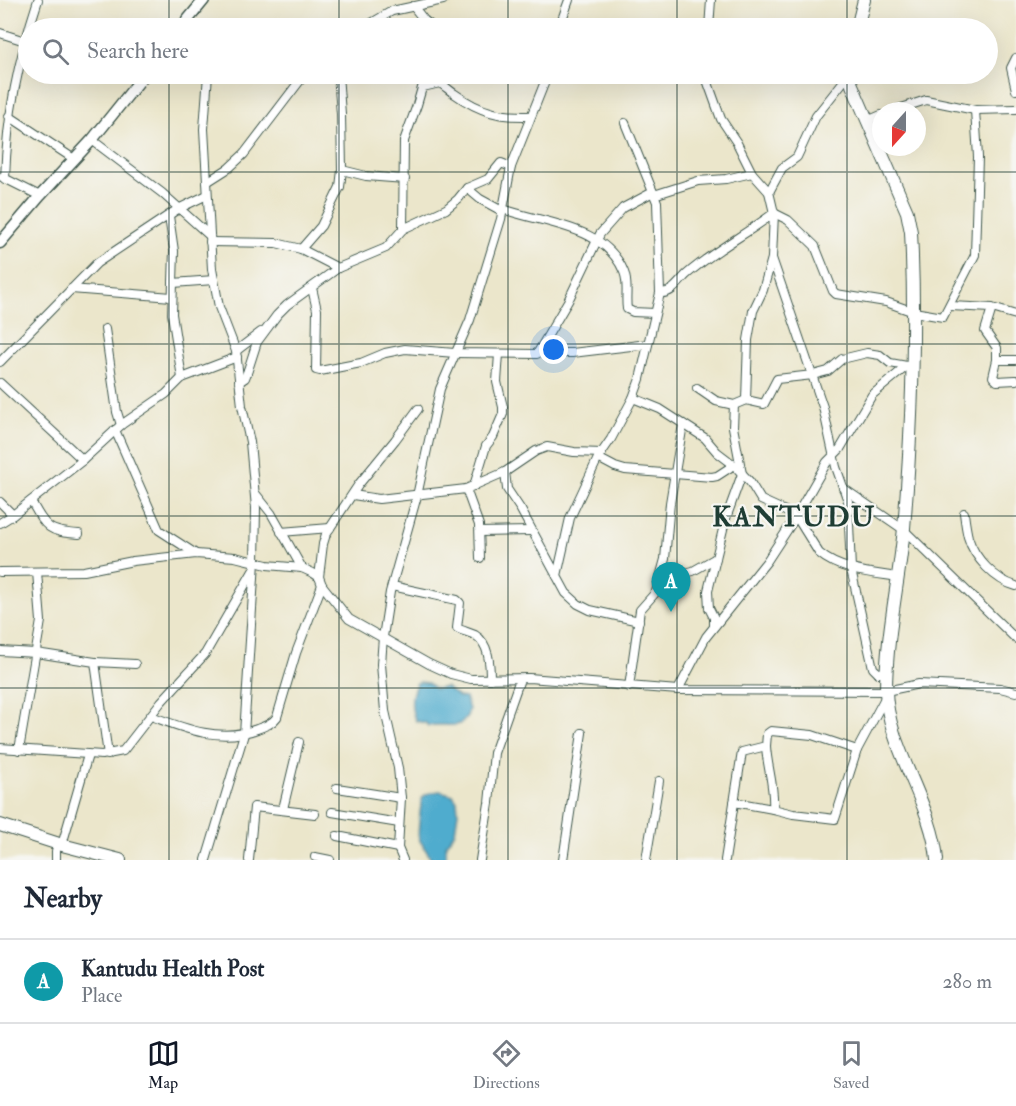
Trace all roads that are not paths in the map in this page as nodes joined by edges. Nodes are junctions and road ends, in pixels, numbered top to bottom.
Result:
1 (38, 0) edge
2 (204, 0) edge
3 (442, 0) edge
4 (569, 0) edge
5 (711, 0) edge
6 (864, 0) edge
7 (413, 6) junction
8 (32, 18) edge
9 (189, 18) edge
10 (380, 18) edge
11 (422, 18) edge
12 (563, 18) edge
13 (710, 18) edge
14 (860, 18) edge
15 (0, 33) edge
16 (18, 39) edge
17 (1016, 58) edge
18 (18, 67) edge
19 (137, 84) edge
20 (207, 84) edge
21 (297, 84) edge
22 (338, 84) edge
23 (424, 84) edge
24 (443, 84) edge
25 (544, 84) edge
26 (708, 84) edge
27 (841, 84) edge
28 (852, 84) edge
29 (1016, 90) edge
30 (920, 102) edge
31 (1016, 109) edge
32 (975, 110) junction
33 (9, 116) junction
34 (531, 116) junction
35 (872, 119) edge
36 (867, 121) junction
37 (625, 123) dead end
38 (92, 140) junction
39 (74, 159) junction
40 (511, 167) junction
41 (342, 170) junction
42 (752, 173) junction
43 (3, 178) edge
44 (405, 179) junction
45 (207, 182) junction
46 (467, 188) junction
47 (769, 192) junction
48 (653, 194) junction
49 (207, 195) junction
50 (40, 196) junction
51 (178, 209) junction
52 (502, 210) junction
53 (774, 213) junction
54 (169, 216) junction
55 (403, 229) junction
56 (210, 239) junction
57 (597, 240) junction
58 (0, 243) edge
59 (301, 249) junction
60 (772, 258) junction
61 (338, 268) junction
62 (214, 280) junction
63 (173, 283) junction
64 (312, 288) junction
65 (71, 289) junction
66 (660, 293) junction
67 (172, 297) junction
68 (950, 306) junction
69 (992, 308) junction
70 (914, 312) junction
71 (655, 313) junction
72 (1016, 315) edge
73 (105, 328) dead end
74 (266, 328) junction
75 (648, 345) junction
76 (541, 348) junction
77 (455, 353) junction
78 (236, 354) junction
79 (499, 354) junction
80 (997, 360) junction
81 (1016, 360) edge
82 (0, 362) edge
83 (911, 366) junction
84 (813, 375) junction
85 (182, 378) junction
86 (1016, 380) edge
87 (239, 382) junction
88 (0, 383) edge
89 (697, 388) dead end
90 (633, 398) junction
91 (746, 400) junction
92 (734, 405) junction
93 (418, 409) dead end
94 (683, 424) junction
95 (118, 428) junction
96 (600, 456) junction
97 (834, 456) junction
98 (83, 460) junction
99 (734, 465) junction
100 (505, 472) junction
101 (674, 474) junction
102 (742, 474) junction
103 (470, 488) junction
104 (843, 488) junction
105 (255, 493) junction
106 (353, 495) junction
107 (417, 496) junction
108 (31, 501) junction
109 (0, 502) edge
110 (964, 513) dead end
111 (12, 515) junction
112 (796, 516) junction
113 (0, 523) edge
114 (330, 528) junction
115 (904, 530) junction
116 (532, 531) junction
117 (280, 532) junction
118 (480, 532) junction
119 (80, 534) dead end
120 (196, 554) junction
121 (480, 558) dead end
122 (716, 558) junction
123 (255, 565) junction
124 (302, 568) junction
125 (851, 569) junction
126 (0, 572) edge
127 (37, 572) junction
128 (557, 576) junction
129 (898, 576) junction
130 (661, 579) junction
131 (320, 581) junction
132 (392, 586) junction
133 (1016, 586) edge
134 (639, 621) junction
135 (714, 626) junction
136 (383, 637) junction
137 (1016, 639) edge
138 (0, 651) edge
139 (36, 653) junction
140 (95, 662) junction
141 (135, 664) dead end
142 (887, 672) junction
143 (490, 679) junction
144 (520, 680) junction
145 (629, 687) junction
146 (678, 690) junction
147 (1016, 692) edge
148 (886, 693) junction
149 (151, 716) junction
150 (244, 734) junction
151 (582, 734) dead end
152 (299, 742) dead end
153 (766, 746) junction
154 (0, 748) edge
155 (19, 750) junction
156 (857, 750) junction
157 (108, 754) junction
158 (88, 755) junction
159 (659, 781) dead end
160 (337, 788) dead end
161 (401, 798) junction
162 (734, 802) junction
163 (283, 809) junction
164 (773, 809) junction
165 (332, 812) dead end
166 (315, 814) dead end
167 (399, 823) junction
168 (0, 825) edge
169 (0, 834) edge
170 (337, 836) dead end
171 (398, 848) junction
172 (58, 852) edge
173 (315, 857) dead end
174 (90, 860) edge
175 (120, 860) edge
176 (206, 860) edge
177 (249, 860) edge
178 (330, 860) edge
179 (403, 860) edge
180 (480, 860) edge
181 (563, 860) edge
182 (646, 860) edge
183 (725, 860) edge
184 (938, 860) edge

1 - 8 street
2 - 9 street
3 - 7 street
4 - 12 street
5 - 13 street
6 - 14 main road
7 - 10 street
7 - 11 street
15 - 16 street
17 - 29 street
18 - 33 street
19 - 38 street
20 - 45 street
21 - 45 street
22 - 41 street
23 - 44 street
24 - 34 street
25 - 34 street
26 - 42 street
27 - 47 street
28 - 36 main road
30 - 32 street
31 - 32 street
32 - 68 street
33 - 39 street
33 - 43 street
34 - 40 street
35 - 36 street
36 - 70 main road
37 - 48 street
38 - 39 street
38 - 51 street
39 - 50 street
40 - 46 street
40 - 52 street
41 - 44 street
41 - 59 street
42 - 47 street
42 - 48 street
43 - 50 street
44 - 55 street
45 - 49 street
46 - 52 street
46 - 55 street
47 - 53 street
48 - 57 street
48 - 66 street
49 - 51 street
49 - 56 street
50 - 58 street
51 - 54 street
51 - 56 street
52 - 57 street
52 - 77 street
53 - 60 street
53 - 66 street
53 - 70 street
54 - 63 street
54 - 65 street
55 - 61 street
56 - 59 street
56 - 62 street
57 - 71 street
57 - 76 street
59 - 61 street
60 - 84 street
60 - 91 street
61 - 64 street
62 - 63 street
62 - 78 street
63 - 67 street
64 - 74 street
64 - 77 street
65 - 67 street
65 - 82 street
66 - 71 street
67 - 85 street
68 - 69 street
68 - 70 street
69 - 72 street
69 - 80 street
70 - 83 main road
71 - 75 street
73 - 95 street
74 - 78 street
74 - 87 street
75 - 76 street
75 - 90 street
76 - 79 street
77 - 79 street
77 - 107 street
78 - 85 street
78 - 87 street
79 - 103 street
80 - 81 street
80 - 86 street
83 - 84 street
83 - 97 street
83 - 115 main road
84 - 91 street
84 - 97 street
85 - 95 street
87 - 105 street
88 - 98 street
89 - 92 street
90 - 94 street
90 - 96 street
91 - 92 street
92 - 102 street
93 - 106 street
94 - 99 street
94 - 101 street
95 - 98 street
95 - 120 street
96 - 100 street
96 - 101 street
96 - 128 street
97 - 104 street
97 - 112 street
98 - 108 street
99 - 101 street
99 - 102 street
100 - 103 street
100 - 116 street
101 - 130 street
102 - 112 street
102 - 122 street
103 - 107 street
103 - 118 street
104 - 115 street
104 - 125 street
105 - 117 street
105 - 123 street
106 - 107 street
106 - 114 street
107 - 132 street
108 - 111 street
108 - 119 street
109 - 111 street
110 - 133 street
111 - 113 street
112 - 125 street
112 - 135 street
114 - 117 street
114 - 131 street
115 - 129 main road
115 - 137 street
116 - 118 street
116 - 128 street
117 - 124 street
118 - 121 street
120 - 123 street
120 - 127 street
122 - 130 street
122 - 135 street
123 - 124 street
123 - 149 street
123 - 150 street
124 - 131 street
125 - 129 street
125 - 142 street
126 - 127 street
127 - 139 street
128 - 134 street
129 - 142 main road
130 - 134 street
131 - 136 street
131 - 150 street
132 - 136 street
132 - 143 street
134 - 145 street
135 - 146 street
136 - 143 street
136 - 161 street
138 - 139 street
139 - 140 street
139 - 155 street
140 - 141 street
140 - 157 street
142 - 148 main road
143 - 144 street
144 - 145 street
144 - 180 street
145 - 146 street
146 - 148 street
147 - 148 street
148 - 156 street
148 - 184 main road
149 - 150 street
149 - 157 street
150 - 176 street
151 - 181 street
152 - 163 street
153 - 156 street
153 - 162 street
153 - 164 street
154 - 155 street
155 - 158 street
156 - 164 street
157 - 158 street
158 - 172 street
159 - 182 street
160 - 161 street
161 - 167 street
162 - 164 street
162 - 183 street
163 - 166 street
163 - 177 street
165 - 167 street
167 - 171 street
168 - 172 main road
169 - 172 main road
170 - 171 street
171 - 179 street
172 - 174 main road
172 - 175 main road
173 - 178 street

